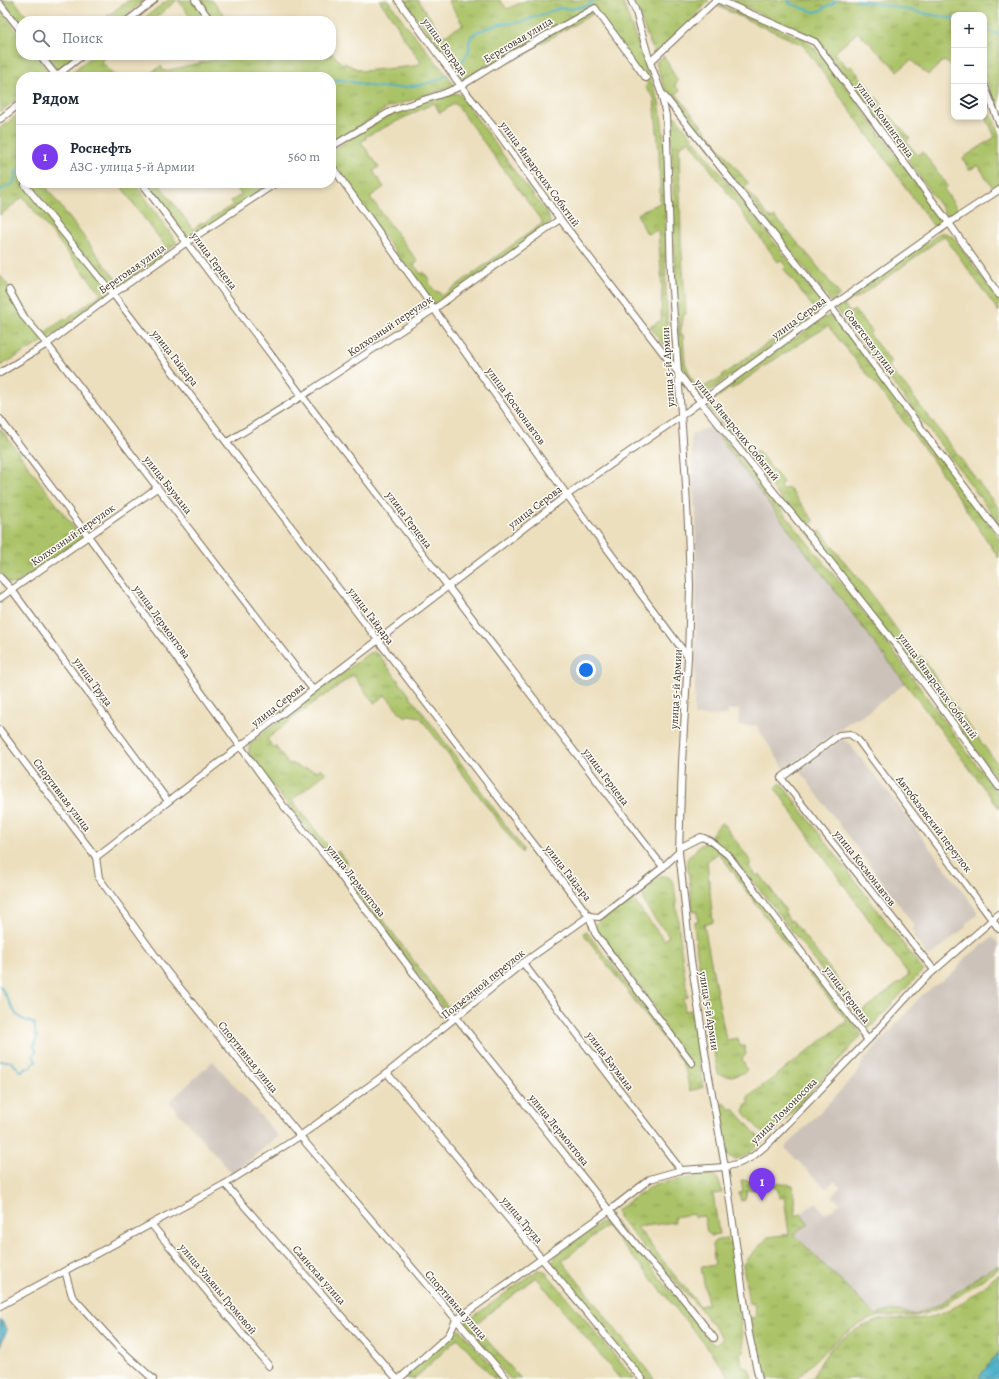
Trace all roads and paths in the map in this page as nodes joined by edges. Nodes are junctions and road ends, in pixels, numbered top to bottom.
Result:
1 (154, 0) edge
2 (195, 0) edge
3 (398, 0) edge
4 (631, 0) edge
5 (718, 0) edge
6 (0, 4) edge
7 (133, 16) edge
8 (207, 16) edge
9 (16, 25) edge
10 (44, 60) edge
11 (77, 60) edge
12 (650, 62) junction
13 (52, 72) edge
14 (62, 72) edge
15 (646, 78) dead end
16 (461, 86) junction
17 (661, 92) junction
18 (987, 92) edge
19 (16, 107) edge
20 (0, 119) edge
21 (999, 123) edge
22 (336, 144) edge
23 (336, 172) edge
24 (27, 188) edge
25 (146, 188) edge
26 (268, 188) edge
27 (999, 190) edge
28 (560, 219) junction
29 (949, 223) junction
30 (187, 242) junction
31 (8, 290) dead end
32 (113, 294) junction
33 (999, 295) edge
34 (831, 307) junction
35 (434, 309) junction
36 (47, 344) junction
37 (0, 373) edge
38 (678, 373) junction
39 (302, 396) junction
40 (700, 401) junction
41 (681, 416) junction
42 (0, 419) edge
43 (227, 442) junction
44 (157, 488) junction
45 (567, 495) junction
46 (999, 533) edge
47 (88, 537) junction
48 (0, 577) edge
49 (447, 586) junction
50 (12, 590) junction
51 (0, 598) edge
52 (377, 641) junction
53 (688, 657) junction
54 (313, 690) junction
55 (0, 730) edge
56 (850, 734) joint
57 (240, 747) junction
58 (999, 787) edge
59 (168, 801) junction
60 (679, 850) junction
61 (96, 857) junction
62 (663, 867) junction
63 (999, 914) edge
64 (589, 916) junction
65 (992, 920) junction
66 (999, 929) edge
67 (523, 963) junction
68 (934, 970) junction
69 (456, 1017) junction
70 (868, 1040) junction
71 (692, 1063) dead end
72 (387, 1073) junction
73 (300, 1136) junction
74 (725, 1167) junction
75 (681, 1170) junction
76 (226, 1184) junction
77 (610, 1210) junction
78 (152, 1224) junction
79 (542, 1258) junction
80 (65, 1271) junction
81 (0, 1306) edge
82 (456, 1320) junction
83 (714, 1338) dead end
84 (269, 1366) dead end
85 (153, 1379) edge
86 (398, 1379) edge
87 (507, 1379) edge
88 (642, 1379) edge
89 (759, 1379) edge

1 - 7 street
2 - 8 street
3 - 16 street, улица Бограда
4 - 12 street, улица 5-й Армии
5 - 12 street
5 - 29 street, улица Коминтерна
6 - 9 street
10 - 13 street
11 - 14 street
12 - 17 street, улица 5-й Армии
15 - 16 street, Береговая улица
16 - 22 street, Береговая улица
16 - 28 street, улица Январских Событий
17 - 34 street, Советская улица
17 - 38 street, улица 5-й Армии
18 - 21 street
19 - 20 street
23 - 35 street, улица Космонавтов
24 - 32 street, улица Гайдара
25 - 30 street, улица Герцена
26 - 30 street, Береговая улица
27 - 29 street, улица Серова
28 - 35 street, Колхозный переулок
28 - 38 street, улица Январских Событий
29 - 33 street, улица Коминтерна
29 - 34 street, улица Серова
30 - 32 street, Береговая улица
30 - 39 street, улица Герцена
31 - 36 street, улица Баумана
32 - 36 street, Береговая улица
32 - 43 street, улица Гайдара
34 - 40 street, улица Серова
34 - 46 street, Советская улица
35 - 39 street, Колхозный переулок
35 - 45 street, улица Космонавтов
36 - 37 street, Береговая улица
36 - 44 street, улица Баумана
38 - 40 street, улица Январских Событий
38 - 41 street, улица 5-й Армии
39 - 43 street, Колхозный переулок
39 - 49 street, улица Герцена
40 - 41 street, улица Серова
40 - 58 street, улица Январских Событий
41 - 45 street, улица Серова
41 - 53 street, улица 5-й Армии
42 - 47 street, улица Лермонтова
43 - 52 street, улица Гайдара
44 - 47 street, Колхозный переулок
44 - 54 street, улица Баумана
45 - 49 street, улица Серова
45 - 53 street, улица Космонавтов
47 - 50 street, Колхозный переулок
47 - 57 street, улица Лермонтова
48 - 50 street, улица Труда
49 - 52 street, улица Серова
49 - 62 street, улица Герцена
50 - 51 street, Колхозный переулок
50 - 59 street, улица Труда
52 - 54 street, улица Серова
52 - 64 street, улица Гайдара
53 - 60 street, улица 5-й Армии
54 - 57 street, улица Серова
55 - 61 street, Спортивная улица
56 - 65 street, Автобазовский переулок
56 - 68 street, улица Космонавтов
57 - 59 street, улица Серова
57 - 69 street, улица Лермонтова
59 - 61 street, улица Серова
60 - 62 street, Подъездной переулок
60 - 70 street, улица Герцена
60 - 74 street, улица 5-й Армии
61 - 73 street, Спортивная улица
62 - 64 street, Подъездной переулок
63 - 65 street, улица Ломоносова
64 - 67 street, Подъездной переулок
64 - 71 street, улица Гайдара
65 - 66 street, Автобазовский переулок
65 - 68 street, улица Ломоносова
67 - 69 street, Подъездной переулок
67 - 75 street, улица Баумана
68 - 70 street, улица Ломоносова
69 - 72 street, Подъездной переулок
69 - 77 street, улица Лермонтова
70 - 74 street, улица Ломоносова
72 - 73 street, Подъездной переулок
72 - 79 street, улица Труда
73 - 76 street, Подъездной переулок
73 - 82 street, Спортивная улица
74 - 75 street, улица Ломоносова
74 - 89 street, улица 5-й Армии
75 - 77 street, улица Ломоносова
76 - 78 street, Подъездной переулок
76 - 86 street, Саянская улица
77 - 79 street, улица Ломоносова
77 - 83 street, улица Лермонтова
78 - 80 street, Подъездной переулок
78 - 84 street, улица Ульяны Громовой
79 - 82 street, улица Ломоносова
79 - 88 street, улица Труда
80 - 81 street, Подъездной переулок
80 - 85 street
82 - 86 street, улица Ломоносова
82 - 87 street, Спортивная улица

